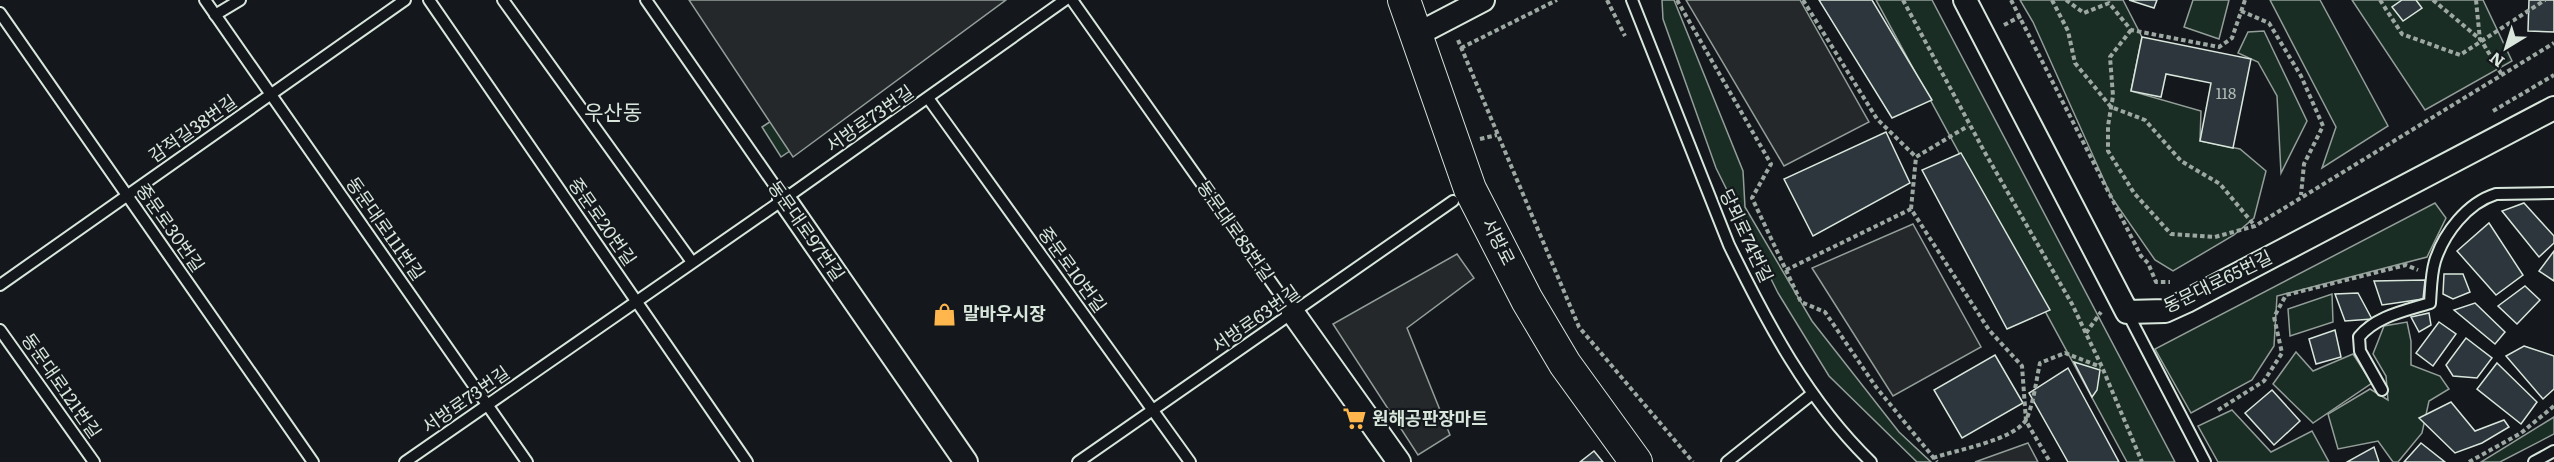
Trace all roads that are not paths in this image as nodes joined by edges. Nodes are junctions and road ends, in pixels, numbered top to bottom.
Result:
1 (205, 0) edge
2 (240, 0) edge
3 (405, 0) edge
4 (429, 0) edge
5 (503, 0) edge
6 (646, 0) edge
7 (1065, 0) edge
8 (1072, 0) edge
9 (1404, 0) edge
10 (1483, 0) edge
11 (1632, 0) edge
12 (1965, 0) edge
13 (0, 13) edge
14 (215, 15) junction
15 (1416, 35) junction
16 (271, 94) junction
17 (928, 98) junction
18 (2554, 108) edge
19 (2554, 193) edge
20 (127, 195) junction
21 (784, 199) junction
22 (1453, 201) dead end
23 (692, 262) junction
24 (0, 285) edge
25 (636, 301) junction
26 (2127, 312) junction
27 (1293, 313) junction
28 (0, 330) edge
29 (2382, 390) dead end
30 (1812, 394) junction
31 (487, 405) junction
32 (1154, 411) junction
33 (2554, 451) edge
34 (94, 462) edge
35 (313, 462) edge
36 (405, 462) edge
37 (527, 462) edge
38 (747, 462) edge
39 (966, 462) edge
40 (1078, 462) edge
41 (1190, 462) edge
42 (1399, 462) edge
43 (1636, 462) edge
44 (1727, 462) edge
45 (1872, 462) edge
46 (2205, 462) edge
47 (2534, 462) edge

1 - 14 lane, 동문대로111번길
2 - 14 lane
3 - 16 lane, 감적길38번길
4 - 25 lane, 중문로20번길
5 - 23 lane
6 - 21 lane, 동문대로97번길
7 - 17 lane, 서방로73번길
8 - 27 lane, 동문대로85번길
9 - 15 main road, 서방로
10 - 15 street
11 - 30 lane, 당뫼로74번길
12 - 26 street
13 - 20 lane, 중문로30번길
14 - 16 lane, 동문대로111번길
15 - 43 main road, 서방로
16 - 20 lane, 감적길38번길
16 - 31 lane, 동문대로111번길
17 - 21 lane, 서방로73번길
17 - 32 lane, 중문로10번길
18 - 26 street, 동문대로65번길
19 - 29 lane
20 - 24 lane, 감적길38번길
20 - 35 lane, 중문로30번길
21 - 23 lane, 서방로73번길
21 - 39 street, 동문대로97번길
22 - 27 lane, 서방로63번길
23 - 25 lane, 서방로73번길
25 - 31 lane, 서방로73번길
25 - 38 lane, 중문로20번길
26 - 46 lane
27 - 32 lane, 서방로63번길
27 - 42 street, 동문대로85번길
28 - 34 lane, 동문대로121번길
30 - 44 lane
30 - 45 lane, 당뫼로74번길
31 - 36 lane, 서방로73번길
31 - 37 lane, 동문대로111번길
32 - 40 lane, 서방로63번길
32 - 41 lane, 중문로10번길
33 - 47 lane

